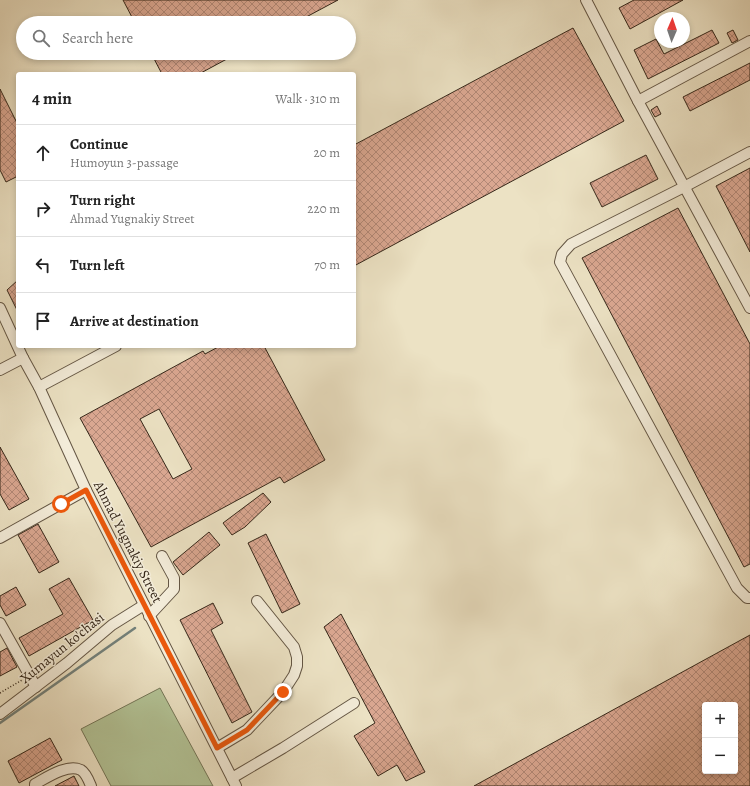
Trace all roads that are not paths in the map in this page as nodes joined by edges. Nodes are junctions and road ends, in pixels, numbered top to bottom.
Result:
1 (586, 0) edge
2 (750, 41) edge
3 (638, 101) junction
4 (750, 152) edge
5 (684, 187) junction
6 (0, 308) edge
7 (750, 308) edge
8 (16, 343) edge
9 (18, 348) edge
10 (112, 348) edge
11 (23, 358) junction
12 (0, 370) edge
13 (39, 387) junction
14 (86, 490) junction
15 (0, 538) edge
16 (162, 556) dead end
17 (750, 598) edge
18 (256, 601) dead end
19 (144, 604) junction
20 (149, 616) junction
21 (0, 624) edge
22 (36, 687) junction
23 (354, 703) dead end
24 (0, 714) edge
25 (217, 748) junction
26 (234, 782) edge
27 (35, 786) edge
28 (91, 786) edge

1 - 3 street
2 - 3 street
3 - 5 street
4 - 5 street
5 - 7 street
5 - 17 street
6 - 8 street, Ahmad Yugnakiy Street
9 - 11 street, Ahmad Yugnakiy Street
10 - 13 street
11 - 12 street
11 - 13 street, Ahmad Yugnakiy Street
13 - 14 street, Ahmad Yugnakiy Street
14 - 15 street
14 - 19 street, Ahmad Yugnakiy Street
16 - 20 street
18 - 25 street
19 - 20 street, Ahmad Yugnakiy Street
19 - 22 street, Xumayun ko'chasi
20 - 25 street, Ahmad Yugnakiy Street
21 - 22 street
22 - 24 street, Xumayun ko'chasi
23 - 26 street
25 - 26 street, Ahmad Yugnakiy Street
27 - 28 street

